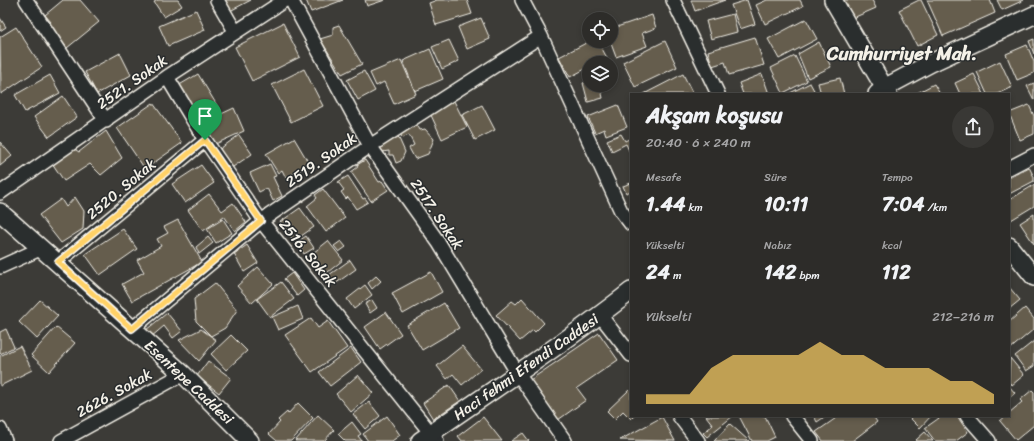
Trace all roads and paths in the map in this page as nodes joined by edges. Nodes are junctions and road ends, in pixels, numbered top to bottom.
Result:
1 (26, 0) edge
2 (217, 0) edge
3 (285, 0) edge
4 (291, 0) edge
5 (522, 0) edge
6 (673, 0) edge
7 (833, 0) edge
8 (1034, 15) edge
9 (235, 31) junction
10 (541, 36) junction
11 (167, 76) junction
12 (883, 92) edge
13 (718, 93) edge
14 (106, 121) junction
15 (205, 140) junction
16 (370, 146) junction
17 (1034, 154) edge
18 (1010, 167) edge
19 (0, 194) edge
20 (0, 212) edge
21 (261, 221) junction
22 (630, 223) edge
23 (1010, 247) edge
24 (42, 248) junction
25 (58, 262) junction
26 (0, 267) edge
27 (1034, 277) edge
28 (630, 292) edge
29 (600, 315) junction
30 (132, 329) junction
31 (630, 354) edge
32 (183, 374) junction
33 (518, 374) junction
34 (680, 417) edge
35 (793, 417) edge
36 (968, 417) edge
37 (0, 429) edge
38 (429, 438) edge
39 (5, 441) edge
40 (61, 441) edge
41 (250, 441) edge
42 (565, 441) edge
43 (698, 441) edge
44 (812, 441) edge
45 (989, 441) edge

1 - 14 street
2 - 9 street
3 - 9 street, 2521. Sokak
4 - 16 street, 2517. Sokak
5 - 10 street
6 - 13 street
7 - 12 street
8 - 12 street
9 - 11 street, 2521. Sokak
10 - 16 street, 2519. Sokak
10 - 22 street
11 - 14 street, 2521. Sokak
11 - 15 street, 2516. Sokak
14 - 19 street, 2521. Sokak
15 - 21 street, 2516. Sokak
15 - 25 street, 2520. Sokak
16 - 21 street, 2519. Sokak
16 - 33 street, 2517. Sokak
17 - 18 street
20 - 24 street, Esentepe Caddesi
21 - 30 street, 2519. Sokak
21 - 38 street, 2516. Sokak
23 - 27 street
24 - 25 street, Esentepe Caddesi
24 - 26 street
25 - 30 street, Esentepe Caddesi
28 - 29 street, Haci fehmi Efendi Caddesi
29 - 31 street
29 - 33 street, Haci fehmi Efendi Caddesi
30 - 32 street, Esentepe Caddesi
32 - 40 street, 2626. Sokak
32 - 41 street, Esentepe Caddesi
33 - 38 street, Haci fehmi Efendi Caddesi
33 - 42 street, 2517. Sokak
34 - 43 street
35 - 44 street
36 - 45 street
37 - 39 street

